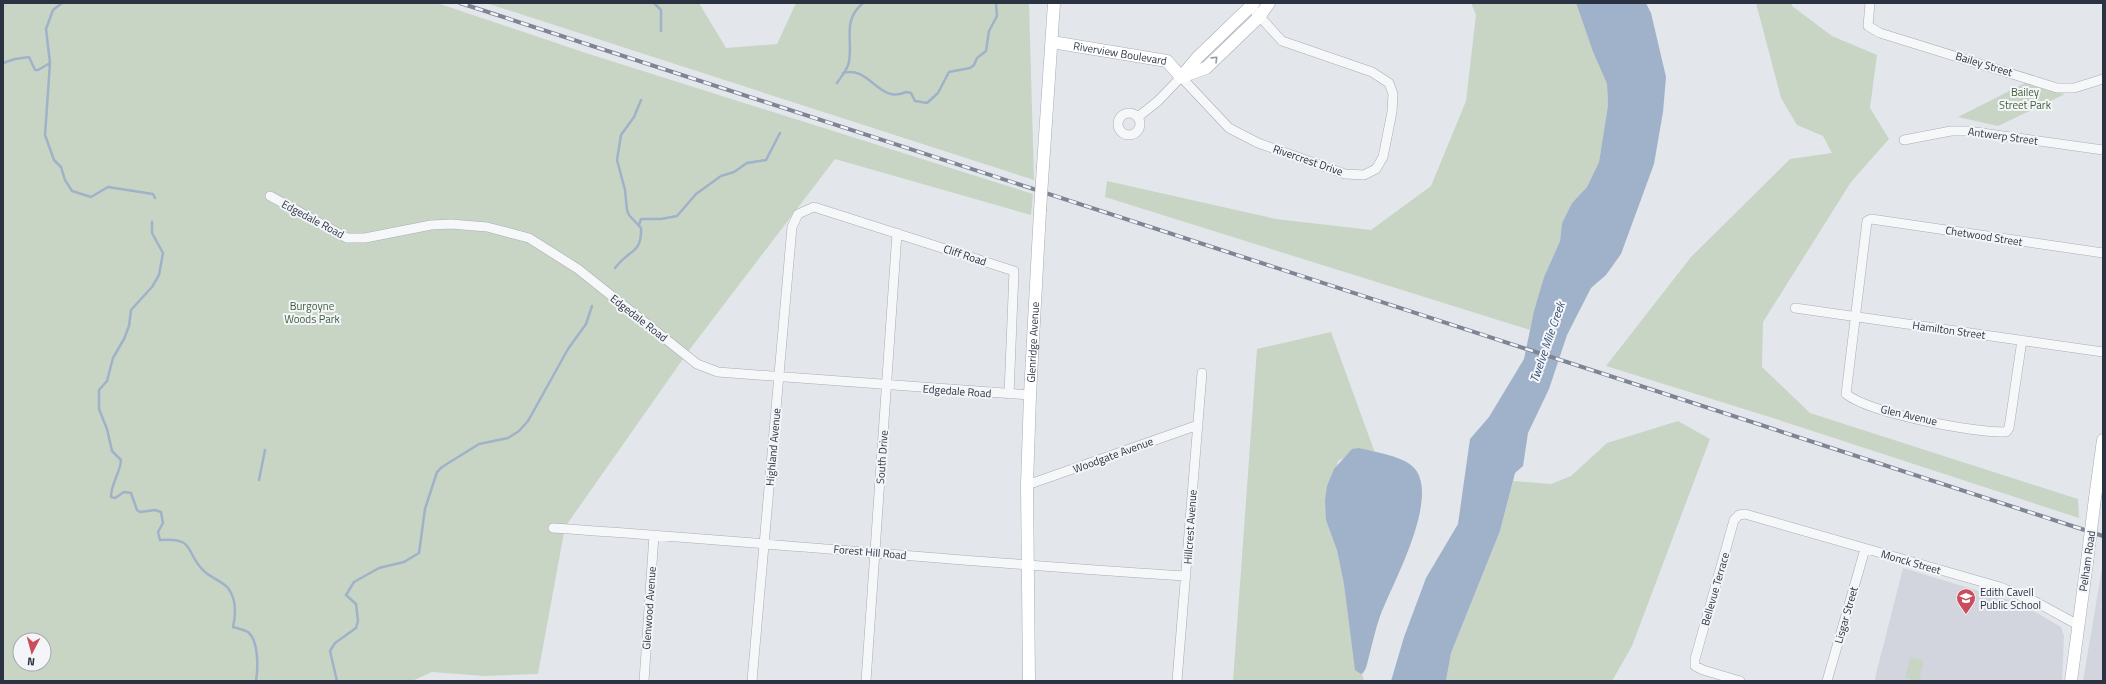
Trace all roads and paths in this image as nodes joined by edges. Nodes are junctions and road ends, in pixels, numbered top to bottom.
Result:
1 (1054, 3) edge
2 (1269, 3) edge
3 (1870, 3) edge
4 (1252, 5) edge
5 (1259, 17) junction
6 (1052, 42) junction
7 (1181, 77) junction
8 (2103, 79) edge
9 (1138, 117) dead end
10 (1904, 140) dead end
11 (2103, 150) edge
12 (270, 196) dead end
13 (798, 214) joint
14 (1867, 221) joint
15 (897, 233) junction
16 (2103, 253) edge
17 (1795, 308) dead end
18 (1854, 316) junction
19 (2022, 340) junction
20 (2103, 352) edge
21 (1202, 373) dead end
22 (779, 376) junction
23 (886, 385) junction
24 (1008, 394) junction
25 (1030, 395) junction
26 (1198, 424) junction
27 (2103, 440) edge
28 (1027, 485) junction
29 (1739, 515) joint
30 (553, 528) dead end
31 (654, 534) junction
32 (764, 544) junction
33 (1865, 549) junction
34 (875, 552) junction
35 (1027, 566) junction
36 (1186, 576) junction
37 (2078, 625) junction
38 (644, 681) edge
39 (752, 681) edge
40 (866, 681) edge
41 (1029, 681) edge
42 (1177, 681) edge
43 (1740, 681) edge
44 (1827, 681) edge
45 (2071, 681) edge

1 - 6 main road, Glenridge Avenue
2 - 5 main road
3 - 8 street, Bailey Street
4 - 5 street, Rivercrest Drive
4 - 7 main road
7 -> 5 main road
5 - 7 street, Rivercrest Drive
6 - 7 main road, Riverview Boulevard
6 - 25 main road, Glenridge Avenue, bridge
7 - 9 street
10 - 11 street, Antwerp Street
12 - 22 street, Edgedale Road
13 - 15 street, Cliff Road
13 - 22 street, Highland Avenue
14 - 16 street, Chetwood Street
14 - 18 street, Glen Avenue
15 - 23 street, South Drive
15 - 24 street, Cliff Road
17 - 18 street, Hamilton Street
18 - 19 street, Hamilton Street
18 - 19 street, Glen Avenue
19 - 20 street, Hamilton Street
21 - 26 street, Hillcrest Avenue
22 - 23 street, Edgedale Road
22 - 32 street, Highland Avenue
23 - 24 street, Edgedale Road
23 - 34 street, South Drive
24 - 25 street, Edgedale Road
25 - 28 main road, Glenridge Avenue
26 - 28 street, Woodgate Avenue
26 - 36 street, Hillcrest Avenue
27 - 37 main road, Pelham Road, bridge
28 - 35 main road, Glenridge Avenue
29 - 33 street, Monck Street
29 - 43 street, Bellevue Terrace
30 - 31 street, Forest Hill Road
31 - 32 street, Forest Hill Road
31 - 38 street, Glenwood Avenue
32 - 34 street, Forest Hill Road
32 - 39 street, Highland Avenue
33 - 37 street, Monck Street
33 - 44 street, Lisgar Street
34 - 35 street, Forest Hill Road
34 - 40 street, South Drive
35 - 36 street, Forest Hill Road
35 - 41 main road, Glenridge Avenue
36 - 42 street, Hillcrest Avenue
37 - 45 main road, Pelham Road

